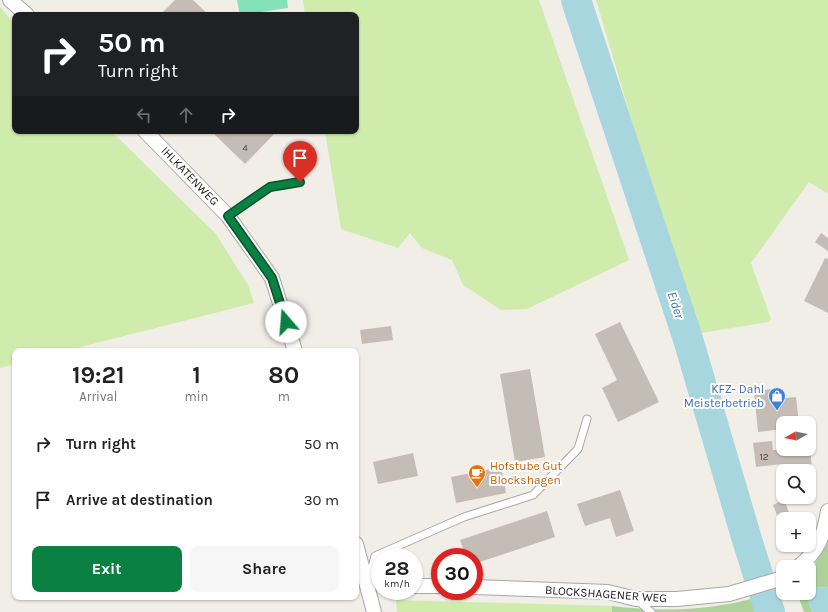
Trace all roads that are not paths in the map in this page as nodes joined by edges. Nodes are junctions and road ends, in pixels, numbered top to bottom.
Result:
1 (10, 0) edge
2 (24, 12) edge
3 (148, 134) edge
4 (300, 182) dead end
5 (228, 216) junction
6 (295, 348) edge
7 (587, 418) dead end
8 (828, 511) edge
9 (826, 532) edge
10 (394, 548) edge
11 (359, 551) edge
12 (807, 560) edge
13 (371, 579) edge
14 (776, 580) edge
15 (483, 587) edge
16 (636, 599) junction
17 (374, 600) edge
18 (374, 612) edge
19 (651, 612) edge

1 - 2 street
3 - 5 street, IHLKATENWEG
4 - 5 lane
5 - 6 street, IHLKATENWEG
7 - 10 lane
8 - 9 street
9 - 12 street
11 - 13 street
14 - 16 street, BLOCKSHAGENER WEG
15 - 16 street, BLOCKSHAGENER WEG
16 - 19 lane
17 - 18 street

